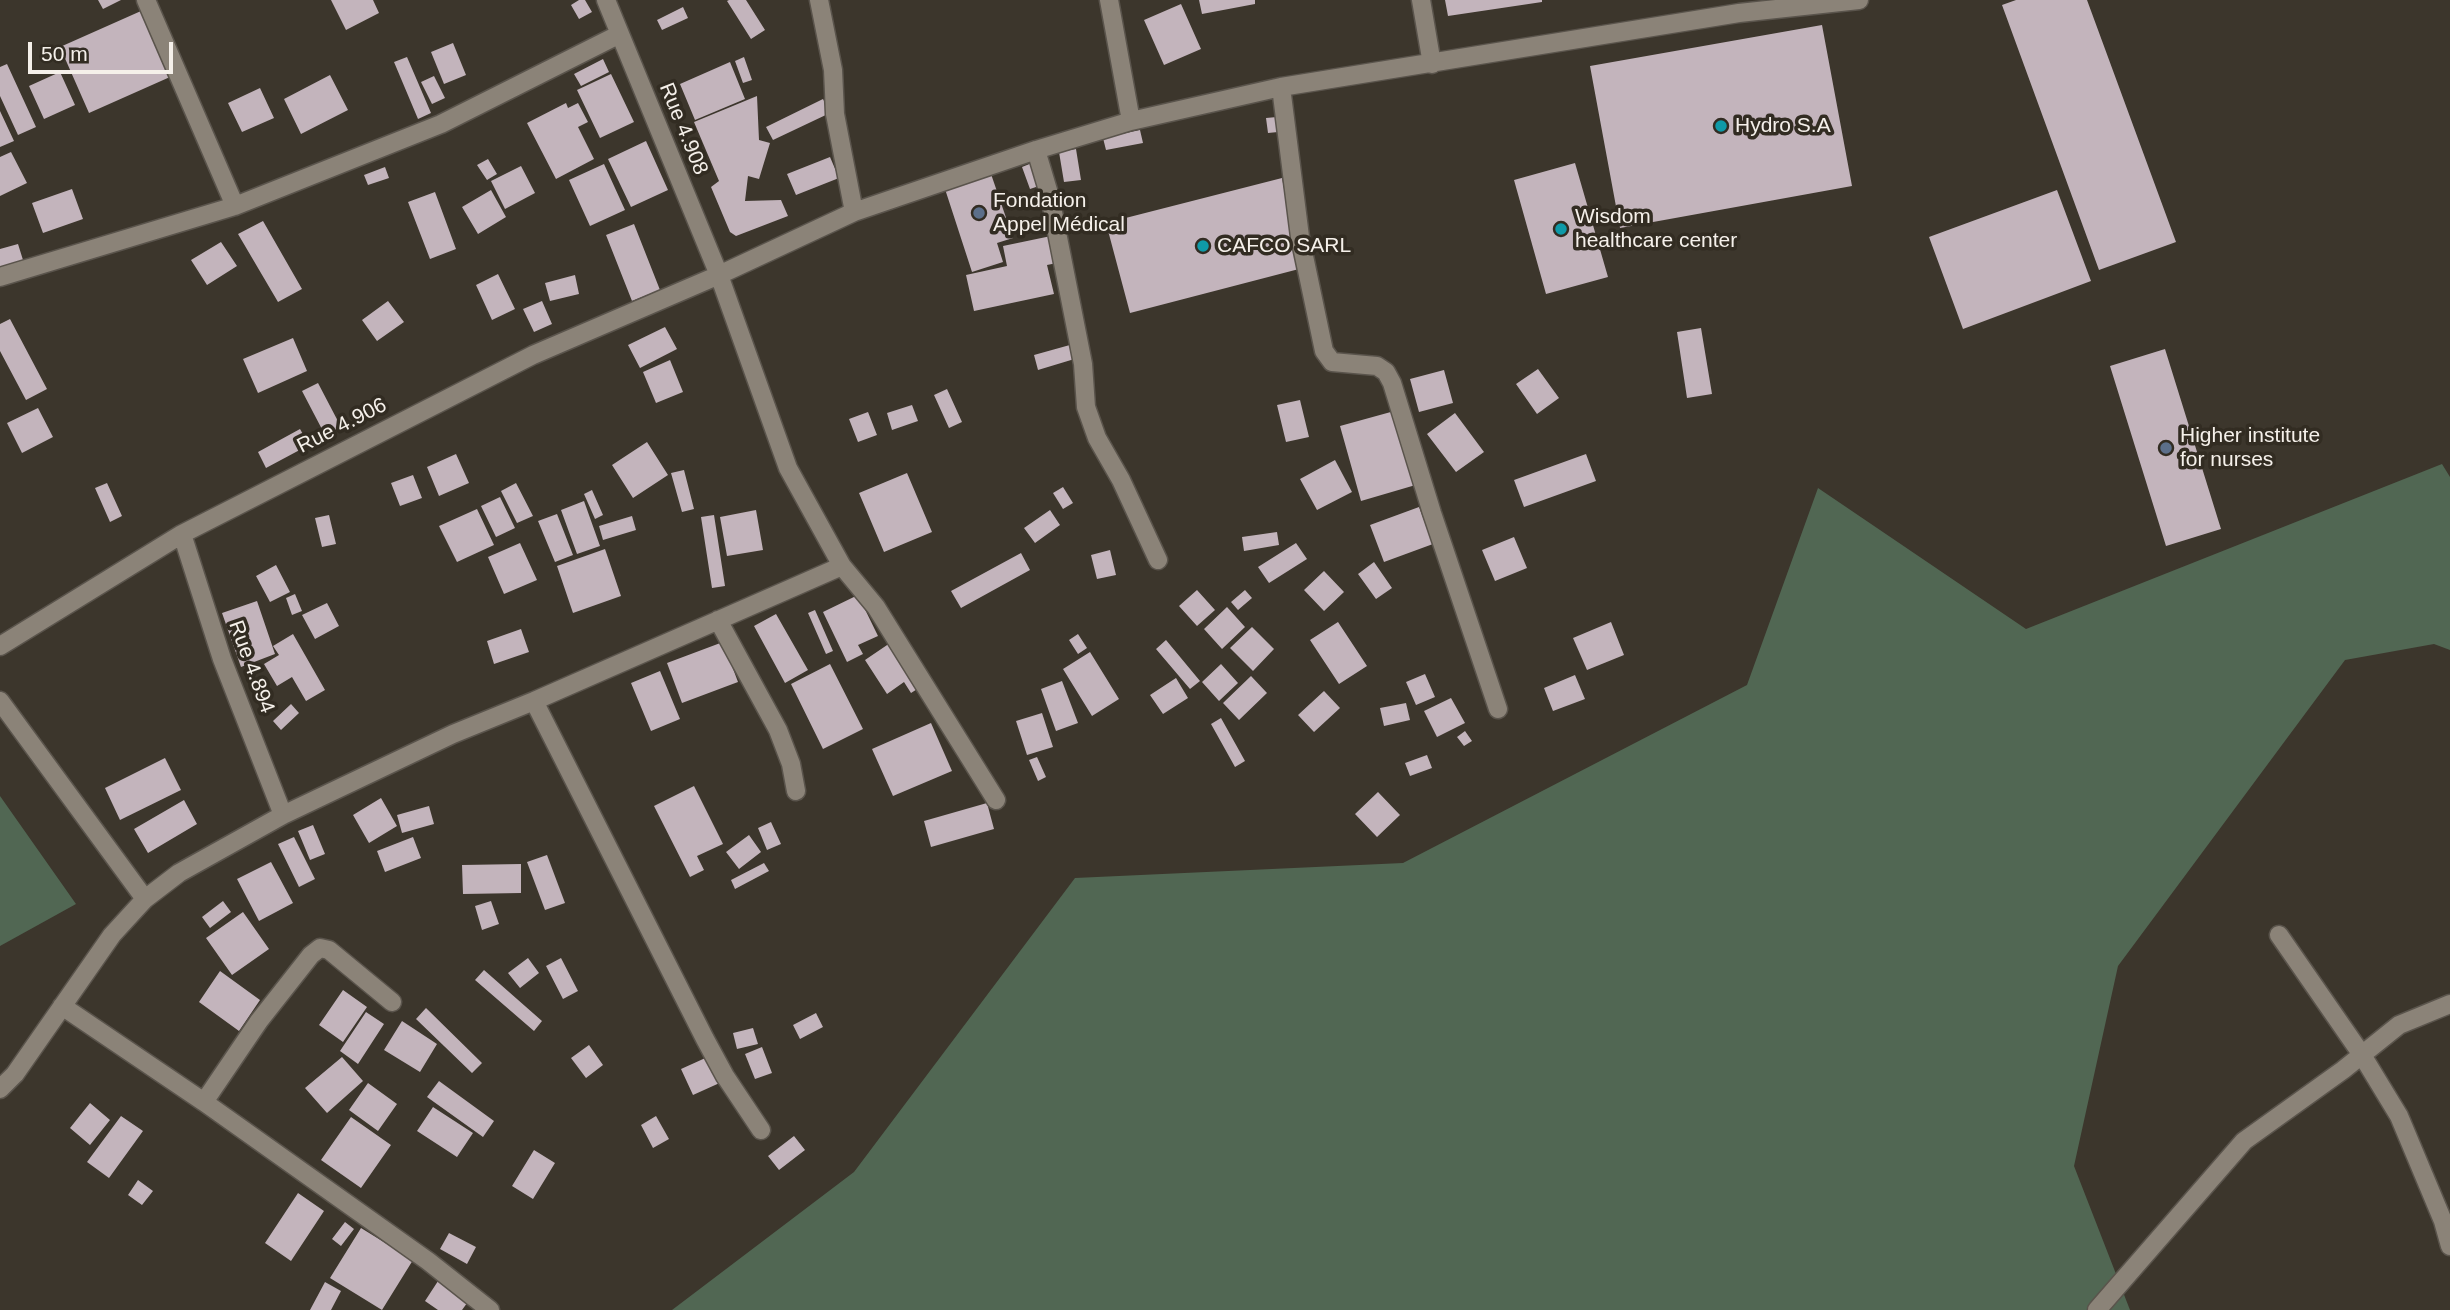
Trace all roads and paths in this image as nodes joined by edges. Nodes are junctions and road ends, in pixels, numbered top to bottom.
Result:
1 (146, 0) edge
2 (606, 0) edge
3 (819, 0) edge
4 (1109, 0) edge
5 (1422, 0) edge
6 (1860, 0) edge
7 (1738, 6) edge
8 (620, 34) junction
9 (1433, 64) junction
10 (1281, 87) junction
11 (1131, 121) junction
12 (1036, 150) junction
13 (235, 206) junction
14 (854, 212) junction
15 (719, 275) junction
16 (0, 277) edge
17 (181, 534) junction
18 (1158, 560) dead end
19 (842, 566) junction
20 (718, 620) junction
21 (0, 646) edge
22 (0, 701) edge
23 (534, 701) junction
24 (1498, 709) dead end
25 (796, 791) dead end
26 (996, 800) dead end
27 (283, 815) junction
28 (145, 898) junction
29 (2278, 935) dead end
30 (392, 1003) dead end
31 (2450, 1004) edge
32 (62, 1006) junction
33 (2362, 1055) junction
34 (0, 1089) edge
35 (204, 1102) junction
36 (761, 1130) dead end
37 (2450, 1246) edge
38 (491, 1310) edge
39 (2096, 1310) edge

1 - 13 street
2 - 8 street, Rue 4.908
3 - 14 street
4 - 11 street
5 - 9 street
6 - 7 street, Rue 4.906
7 - 9 street, Rue 4.906
8 - 13 street
8 - 15 street, Rue 4.908
9 - 10 street, Rue 4.906
10 - 11 street, Rue 4.906
10 - 24 street
11 - 12 street, Rue 4.906
12 - 14 street, Rue 4.906
12 - 18 street
13 - 16 street
14 - 15 street, Rue 4.906
15 - 17 street, Rue 4.906
15 - 19 street, Rue 4.908
17 - 21 street, Rue 4.906
17 - 27 street, Rue 4.894
19 - 20 street
19 - 26 street, Rue 4.908
20 - 23 street
20 - 25 street
22 - 28 street
23 - 27 street
23 - 36 street
27 - 28 street
28 - 32 street
29 - 33 street
30 - 35 street
31 - 33 street
32 - 34 street
32 - 35 street
33 - 37 street
33 - 39 street
35 - 38 street

